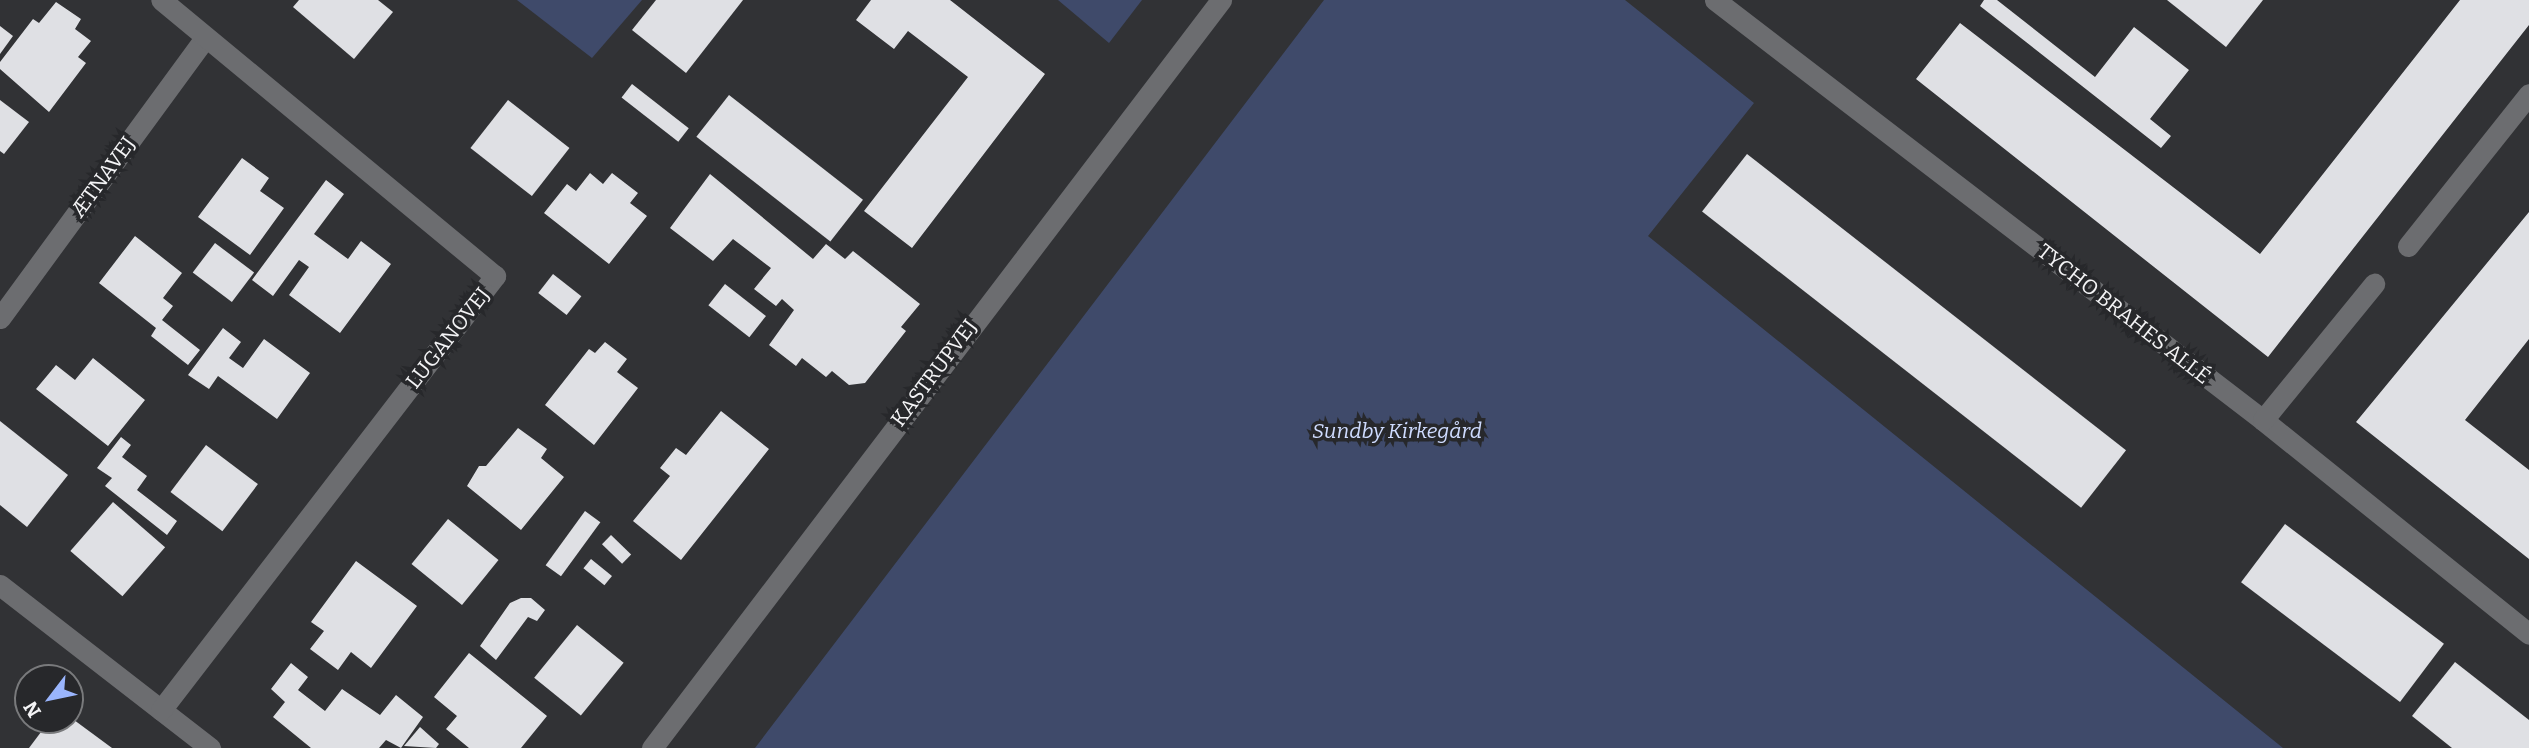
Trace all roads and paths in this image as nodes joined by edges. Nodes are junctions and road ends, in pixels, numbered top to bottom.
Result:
1 (161, 0) edge
2 (1221, 0) edge
3 (1715, 0) edge
4 (206, 37) junction
5 (2529, 94) edge
6 (2407, 246) dead end
7 (2374, 284) dead end
8 (0, 318) edge
9 (2263, 420) junction
10 (0, 585) edge
11 (2529, 634) edge
12 (161, 710) junction
13 (210, 748) edge
14 (652, 748) edge

1 - 4 street, LUGANOVEJ
2 - 14 street, KASTRUPVEJ
3 - 9 street, TYCHO BRAHES ALLÉ
4 - 8 street, ÆTNAVEJ
4 - 12 street, LUGANOVEJ
5 - 6 street
7 - 9 street
9 - 11 street, TYCHO BRAHES ALLÉ
10 - 12 street
12 - 13 street

